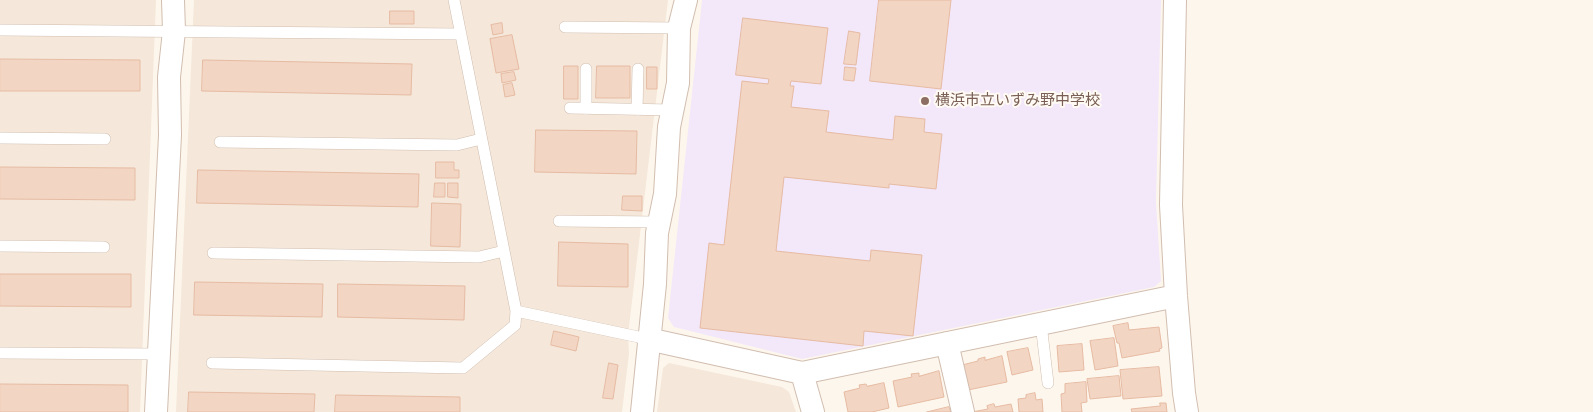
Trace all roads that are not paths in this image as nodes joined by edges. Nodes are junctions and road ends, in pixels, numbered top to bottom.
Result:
1 (173, 0) edge
2 (454, 0) edge
3 (686, 0) edge
4 (1175, 0) edge
5 (565, 27) dead end
6 (679, 28) junction
7 (0, 30) edge
8 (174, 31) junction
9 (461, 34) junction
10 (586, 69) dead end
11 (638, 69) dead end
12 (570, 108) dead end
13 (586, 109) junction
14 (637, 110) junction
15 (672, 110) junction
16 (0, 138) edge
17 (105, 139) dead end
18 (482, 139) junction
19 (220, 142) dead end
20 (559, 221) dead end
21 (659, 222) junction
22 (0, 246) edge
23 (104, 247) dead end
24 (504, 250) junction
25 (213, 253) dead end
26 (1176, 296) junction
27 (516, 311) junction
28 (1042, 324) junction
29 (648, 339) junction
30 (947, 343) junction
31 (0, 353) edge
32 (159, 354) junction
33 (212, 364) dead end
34 (802, 373) junction
35 (1048, 383) dead end
36 (156, 412) edge
37 (642, 412) edge
38 (814, 412) edge
39 (962, 412) edge
40 (1187, 412) edge

1 - 8 street
2 - 9 lane
3 - 6 street
4 - 26 street
5 - 6 lane
6 - 15 street
7 - 8 lane
8 - 9 lane
8 - 32 street
9 - 18 lane
10 - 13 lane
11 - 14 lane
12 - 13 lane
13 - 14 lane
14 - 15 lane
15 - 21 street
16 - 17 lane
18 - 19 lane
18 - 24 lane
20 - 21 lane
21 - 29 street
22 - 23 lane
24 - 25 lane
24 - 27 lane
26 - 28 street
26 - 40 street
27 - 29 lane
27 - 33 lane
28 - 30 street
28 - 35 lane
29 - 34 street
29 - 37 street
30 - 34 street
30 - 39 street
31 - 32 lane
32 - 36 street
34 - 38 street

